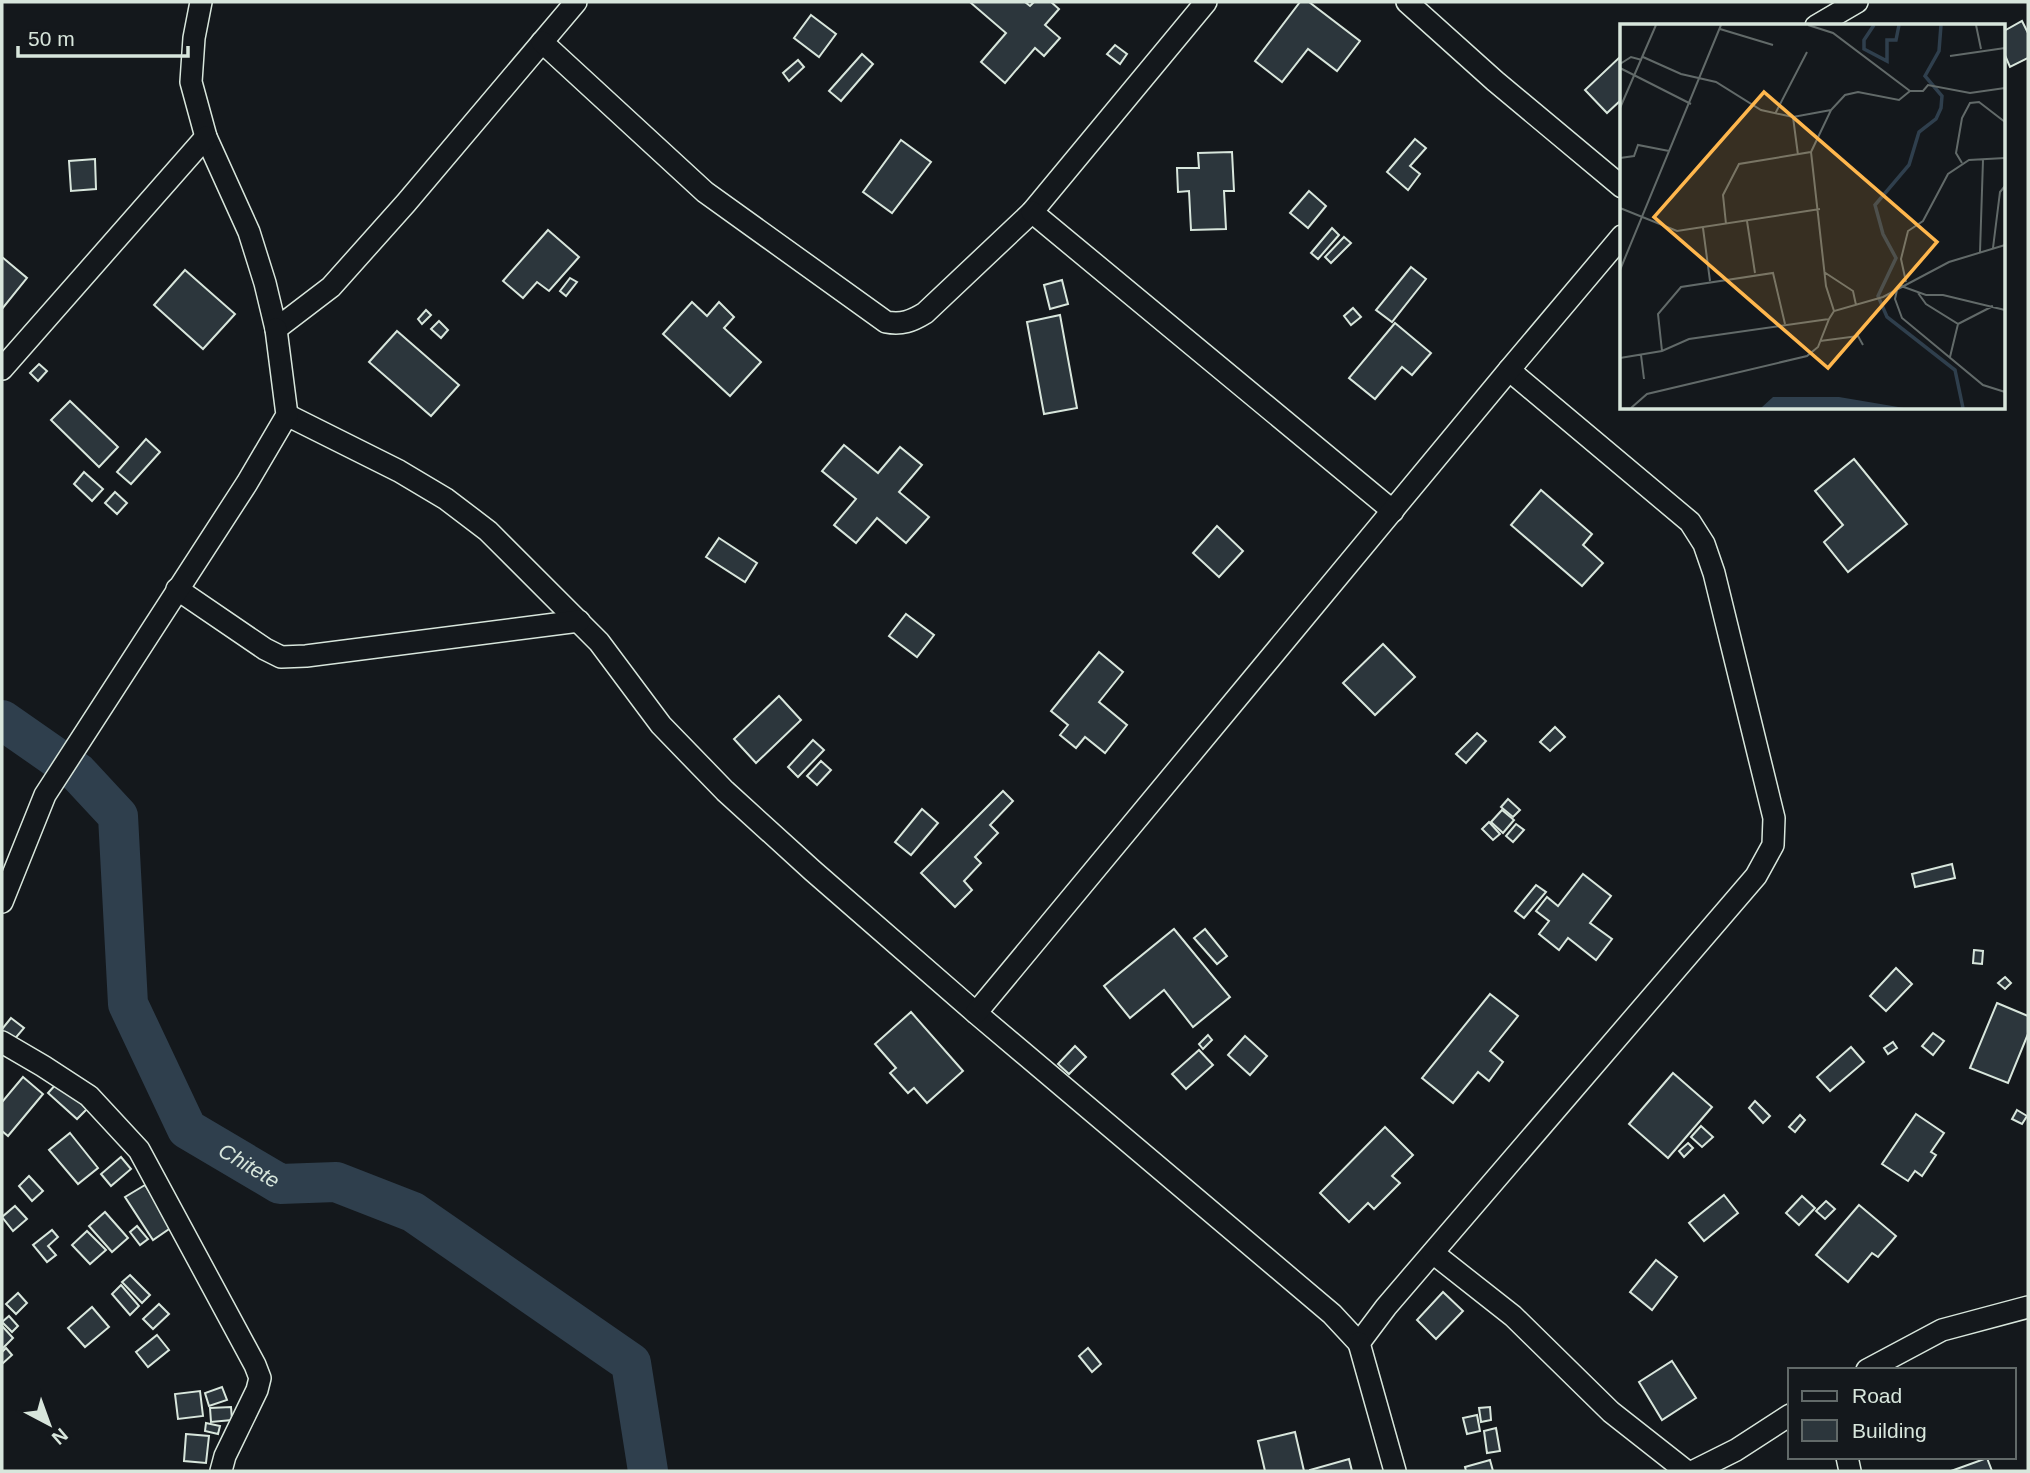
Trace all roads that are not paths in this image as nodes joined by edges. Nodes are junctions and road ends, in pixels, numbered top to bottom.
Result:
1 (201, 2) edge
2 (576, 2) edge
3 (1206, 2) edge
4 (1407, 2) edge
5 (1857, 2) edge
6 (1819, 24) edge
7 (542, 41) junction
8 (206, 137) junction
9 (1620, 185) edge
10 (1032, 212) junction
11 (1620, 238) edge
12 (276, 329) junction
13 (2, 369) edge
14 (1509, 370) junction
15 (287, 415) junction
16 (1393, 511) junction
17 (177, 589) junction
18 (579, 621) junction
19 (2, 902) edge
20 (976, 1013) junction
21 (2, 1042) edge
22 (1433, 1253) junction
23 (2028, 1307) edge
24 (1359, 1343) junction
25 (1871, 1368) edge
26 (1788, 1416) edge
27 (221, 1471) edge
28 (1395, 1471) edge
29 (1686, 1471) edge
30 (1694, 1471) edge

1 - 8 street
2 - 7 street
3 - 10 street
4 - 9 street
5 - 6 street
7 - 10 street
7 - 12 street
8 - 12 street
8 - 13 street
10 - 16 street
11 - 14 street
12 - 15 street
14 - 16 street
14 - 22 street
15 - 17 street
15 - 18 street
16 - 20 street
17 - 18 street
17 - 19 street
18 - 20 street
20 - 24 street
21 - 27 street
22 - 24 street
22 - 29 street
23 - 25 street
24 - 28 street
26 - 30 street

